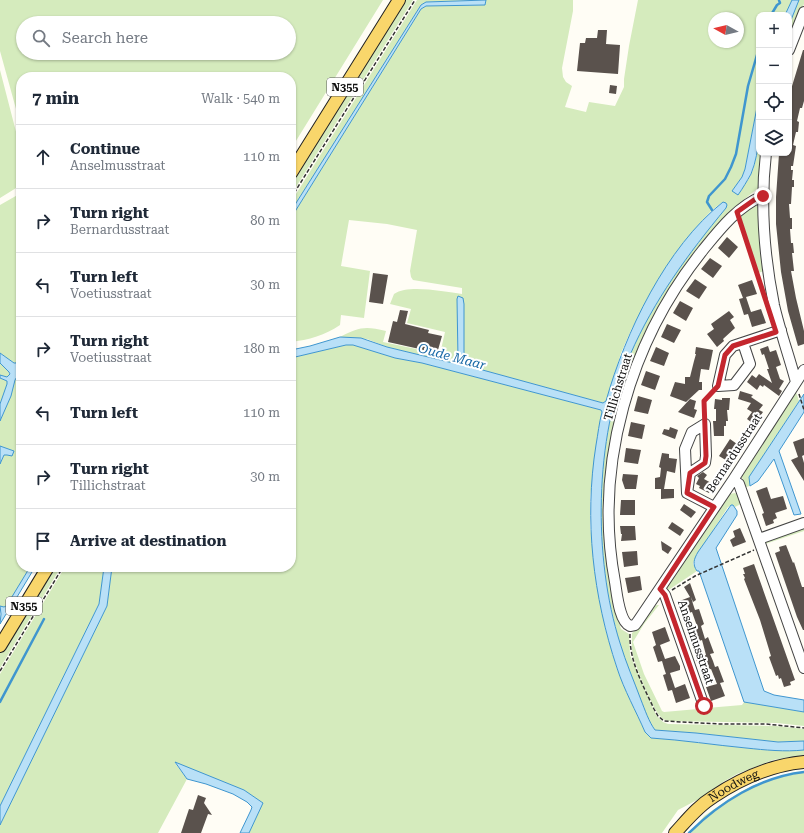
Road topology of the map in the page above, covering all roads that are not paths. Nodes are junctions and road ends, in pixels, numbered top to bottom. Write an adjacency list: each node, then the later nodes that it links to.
1 (399, 0): 5 (main road, N355)
2 (804, 12): 3 (street)
3 (790, 48)
4 (766, 156): 6 (street)
5 (296, 165)
6 (763, 196): 7 (street); 18 (street, Tillichstraat)
7 (781, 330): 8 (street); 10 (street)
8 (743, 343): 8 (street)
9 (804, 370): 10 (street, Bernardusstraat)
10 (796, 382): 11 (street, Bernardusstraat)
11 (733, 480): 13 (street, Bernardusstraat); 15 (street)
12 (687, 493): 12 (street); 13 (street)
13 (714, 507): 17 (street, Bernardusstraat)
14 (804, 523): 15 (street)
15 (759, 539): 20 (street)
16 (45, 572): 19 (main road, N355)
17 (662, 592): 18 (street, Bernardusstraat); 22 (street, Anselmusstraat)
18 (630, 626)
19 (0, 646)
20 (802, 656): 21 (street)
21 (804, 668)
22 (704, 706)
23 (804, 762): 24 (main road, Noodweg)
24 (675, 833)

